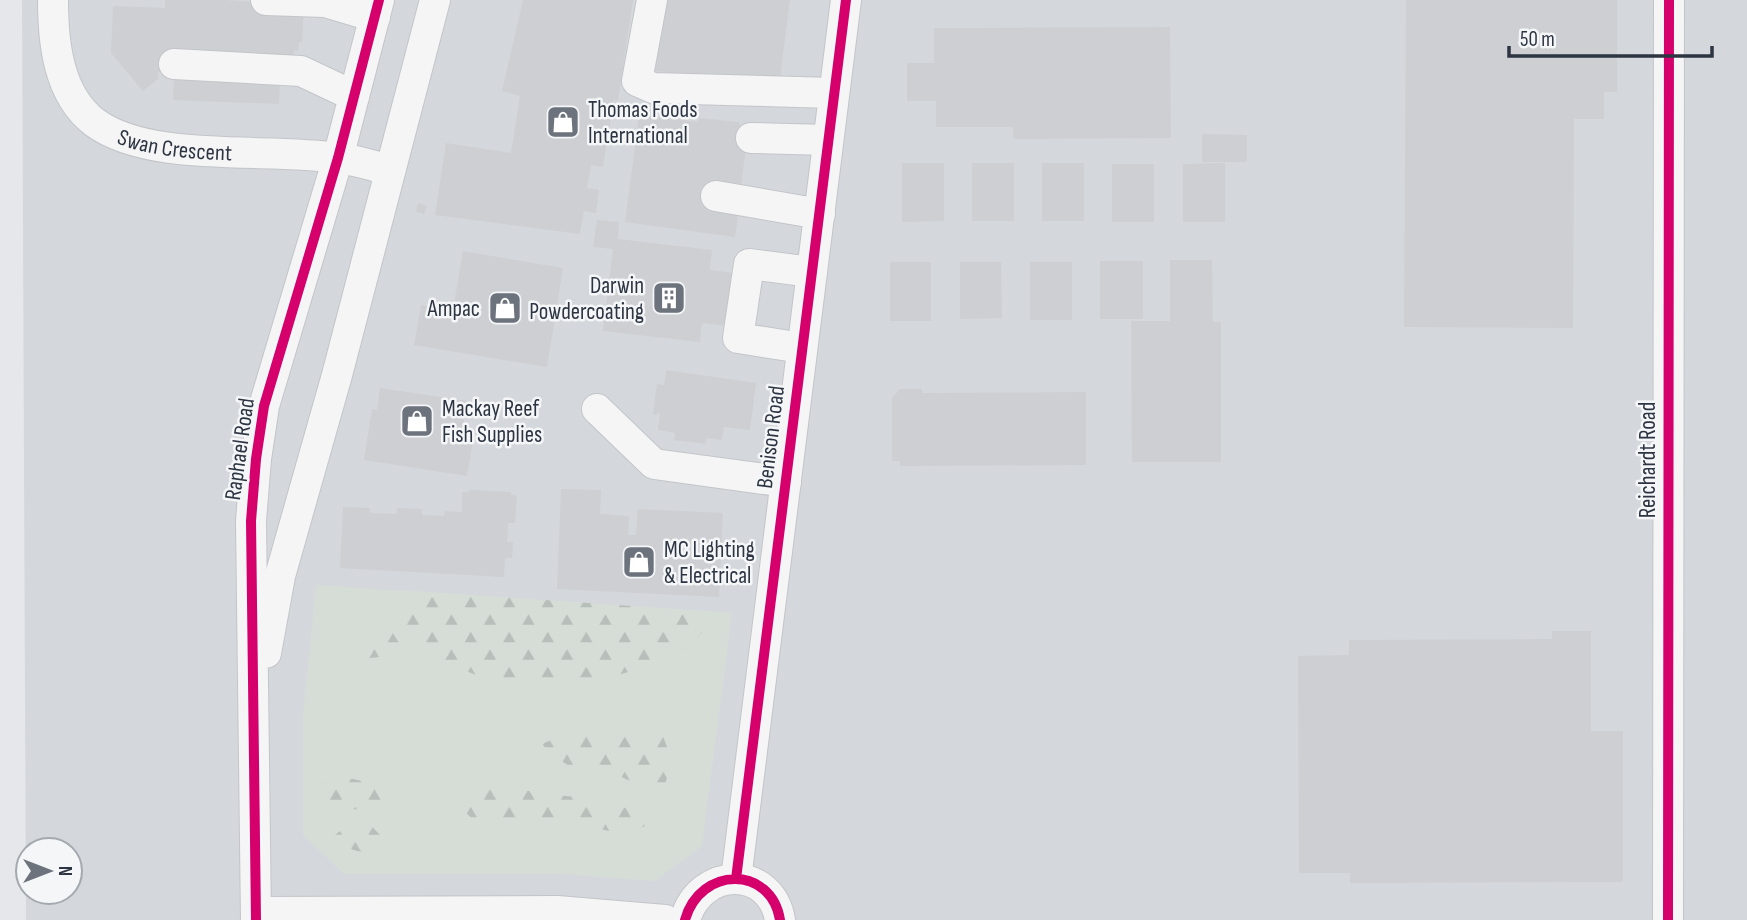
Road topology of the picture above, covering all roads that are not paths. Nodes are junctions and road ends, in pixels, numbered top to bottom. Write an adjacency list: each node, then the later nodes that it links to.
1 (53, 0): 13 (street, Swan Crescent)
2 (266, 0): 7 (street)
3 (435, 0): 14 (street, Raphael Road)
4 (652, 0): 9 (street)
5 (846, 0): 9 (street, Benison Road)
6 (1669, 0): 27 (street, Reichardt Road)
7 (377, 9): 10 (street, Raphael Road)
8 (174, 64): 10 (street)
9 (834, 93): 12 (street, Benison Road)
10 (354, 96): 13 (street, Raphael Road)
11 (751, 138): 12 (street)
12 (828, 140): 16 (street, Benison Road)
13 (338, 158): 14 (street, Swan Crescent); 21 (street, Raphael Road)
14 (390, 170): 21 (street, Raphael Road)
15 (716, 196): 16 (street)
16 (820, 214): 17 (street, Benison Road)
17 (812, 272): 18 (street, Benison Road); 18 (street)
18 (803, 348): 20 (street, Benison Road)
19 (597, 409): 20 (street)
20 (786, 482): 22 (street, Benison Road)
21 (254, 711): 23 (street, Raphael Road)
22 (736, 879): 25 (street); 26 (street)
23 (256, 916): 24 (street)
24 (665, 920)
25 (684, 920)
26 (780, 920)
27 (1668, 920)

